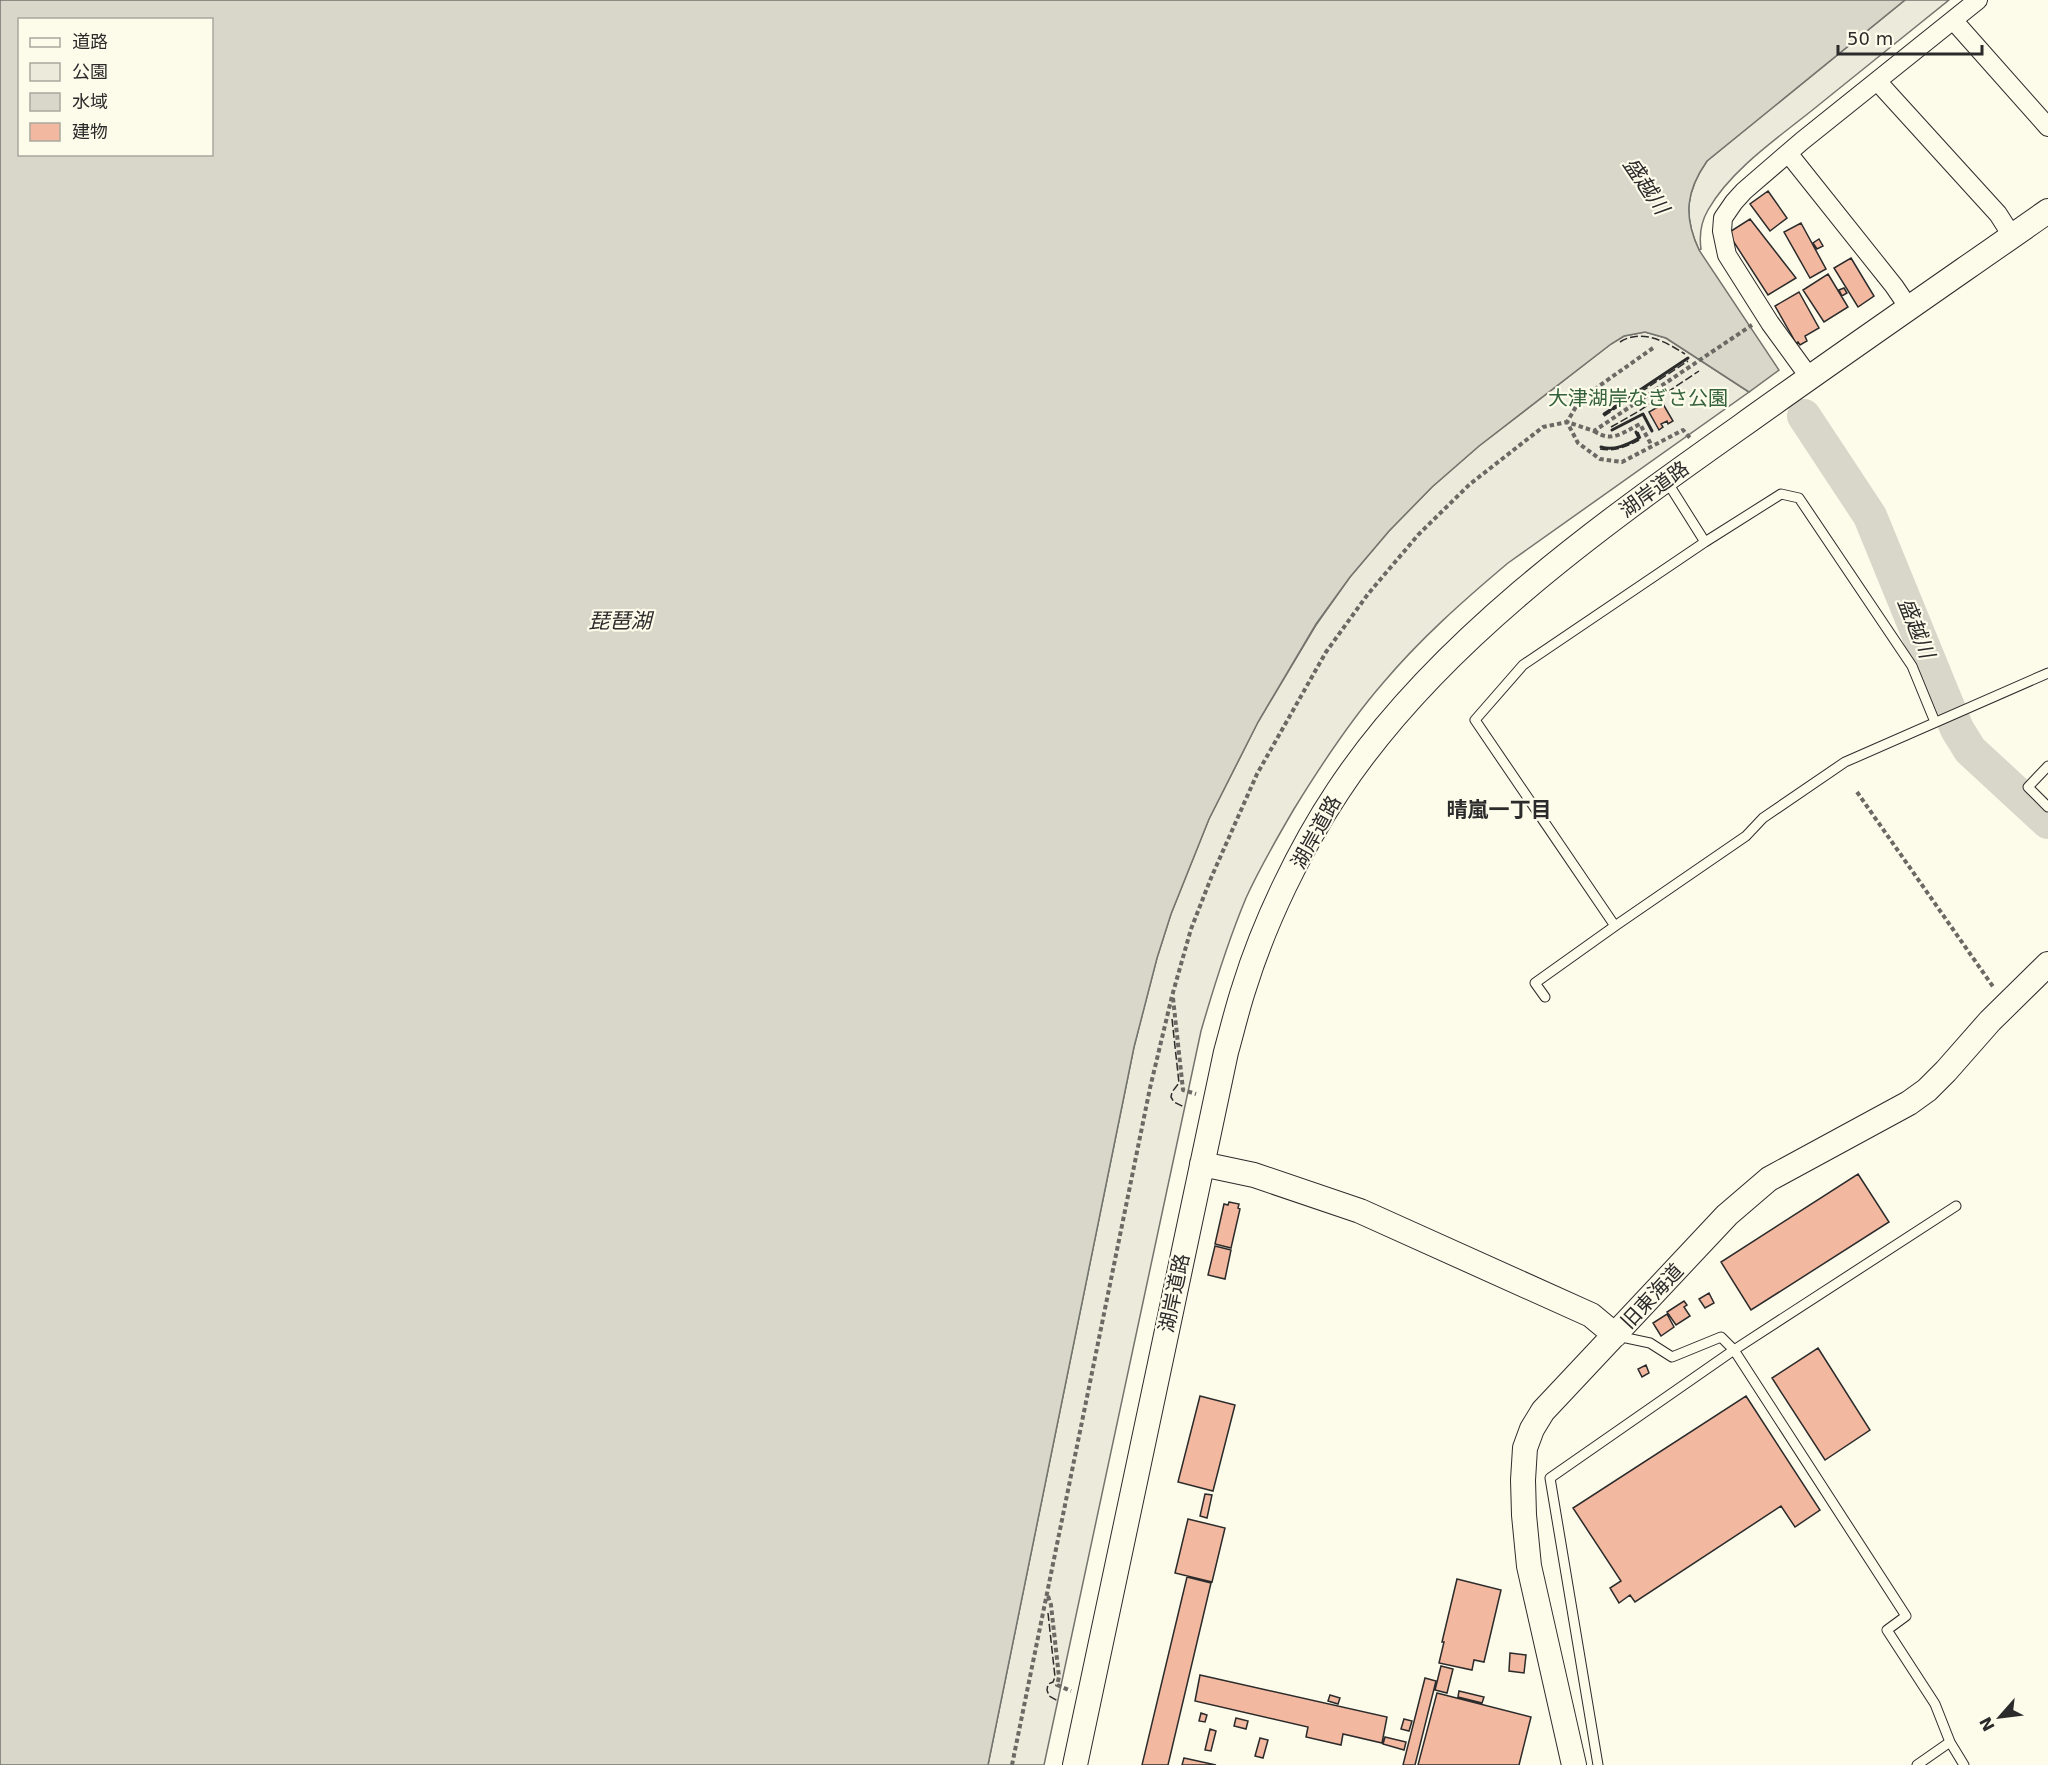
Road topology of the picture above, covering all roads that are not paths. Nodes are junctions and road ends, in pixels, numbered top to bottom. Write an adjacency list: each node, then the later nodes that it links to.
1 (1978, 0): 2 (street)
2 (1953, 20): 3 (street); 4 (street)
3 (1877, 81): 5 (street); 7 (street)
4 (2048, 127)
5 (1788, 153): 8 (street); 9 (street)
6 (2048, 211): 7 (main road, 湖岸道路)
7 (2012, 236): 8 (main road, 湖岸道路)
8 (1909, 308): 9 (main road, 湖岸道路)
9 (1810, 378): 10 (main road, 湖岸道路)
10 (1666, 480): 11 (lane); 19 (main road, 湖岸道路)
11 (1705, 542): 13 (lane); 16 (lane)
12 (2048, 673): 13 (lane)
13 (1937, 721): 16 (lane)
14 (2048, 766): 15 (lane)
15 (2048, 807)
16 (1615, 926): 18 (lane)
17 (2048, 964): 21 (main road, 旧東海道)
18 (1545, 997)
19 (1202, 1164): 21 (main road); 24 (main road, 湖岸道路)
20 (1956, 1206): 22 (lane)
21 (1615, 1335): 22 (lane); 25 (main road, 旧東海道)
22 (1734, 1350): 23 (lane); 26 (lane)
23 (1950, 1743): 27 (lane); 28 (lane)
24 (1075, 1765)
25 (1574, 1765)
26 (1598, 1765)
27 (1917, 1765)
28 (1964, 1765)

